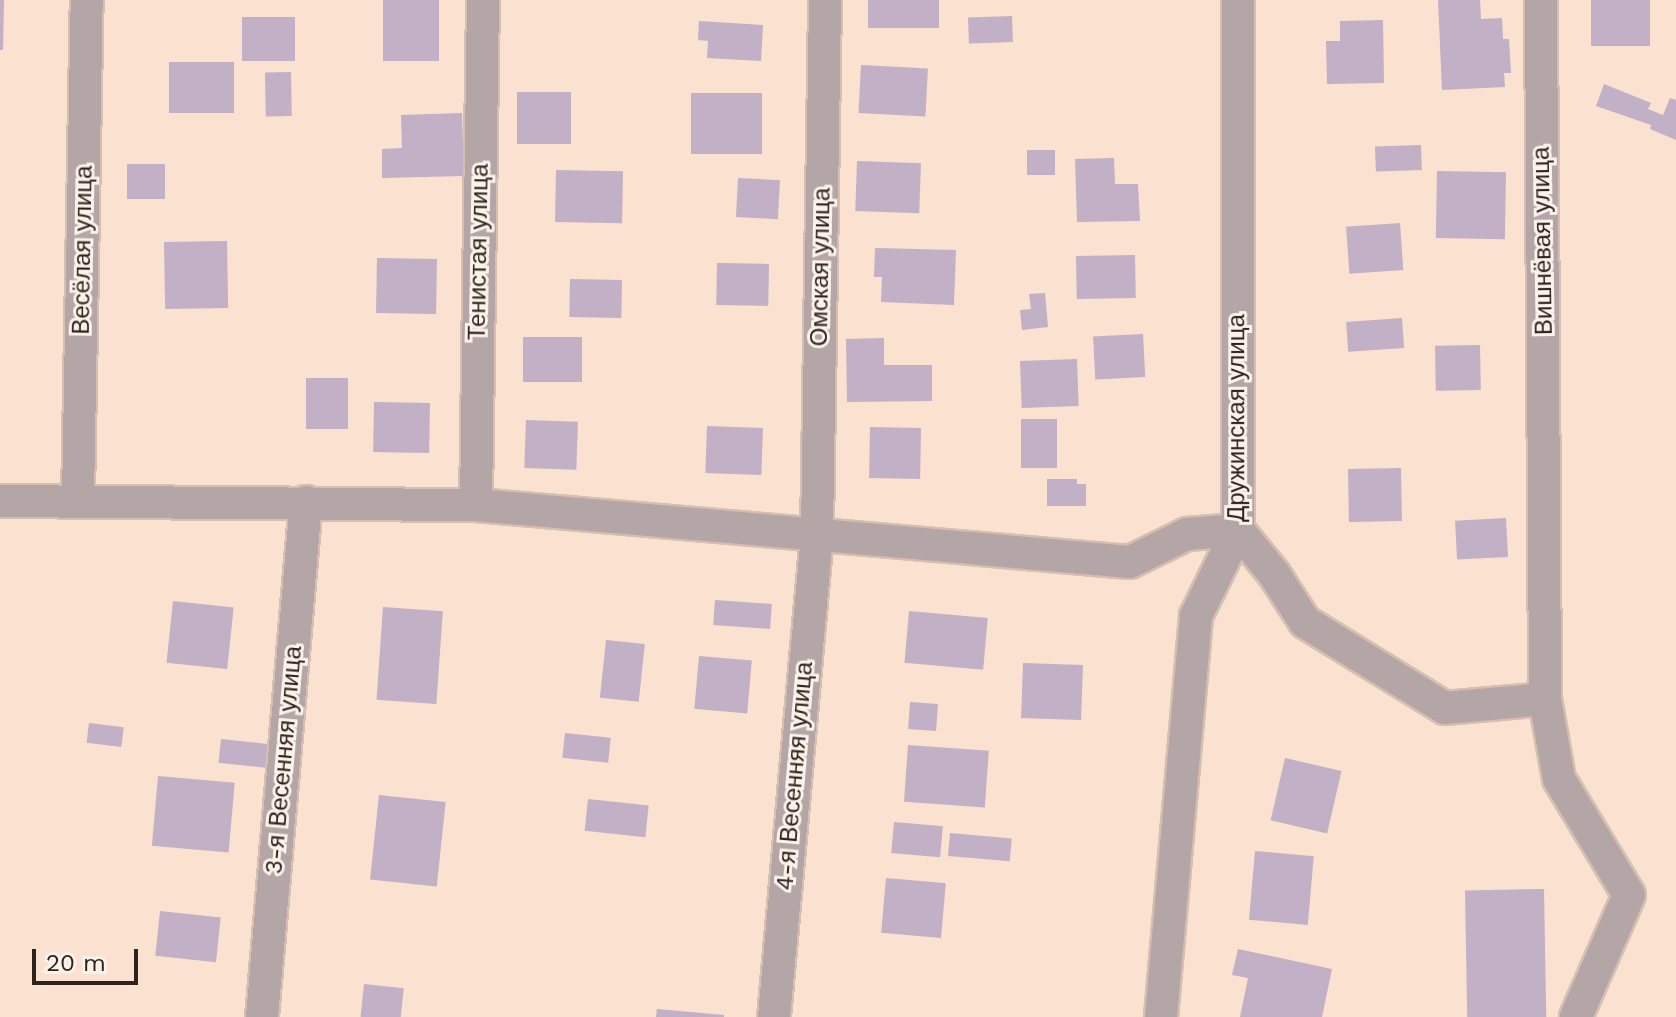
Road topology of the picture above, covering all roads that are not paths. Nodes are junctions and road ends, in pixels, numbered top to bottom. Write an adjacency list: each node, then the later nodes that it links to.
1 (87, 0): 6 (street, Весёлая улица)
2 (483, 0): 9 (street, Тенистая улица)
3 (825, 0): 11 (street, Омская улица)
4 (1238, 0): 10 (street, Дружинская улица)
5 (1541, 0): 12 (street, Вишнёвая улица)
6 (78, 499): 7 (street); 8 (street)
7 (0, 501)
8 (306, 502): 9 (street); 13 (street, 3-я Весенняя улица)
9 (476, 505): 11 (street)
10 (1238, 530): 11 (street); 12 (street); 15 (street, Дружинская улица)
11 (817, 534): 14 (street, 4-я Весенняя улица)
12 (1545, 699): 16 (street, Вишнёвая улица)
13 (262, 1017)
14 (774, 1017)
15 (1161, 1017)
16 (1576, 1017)

